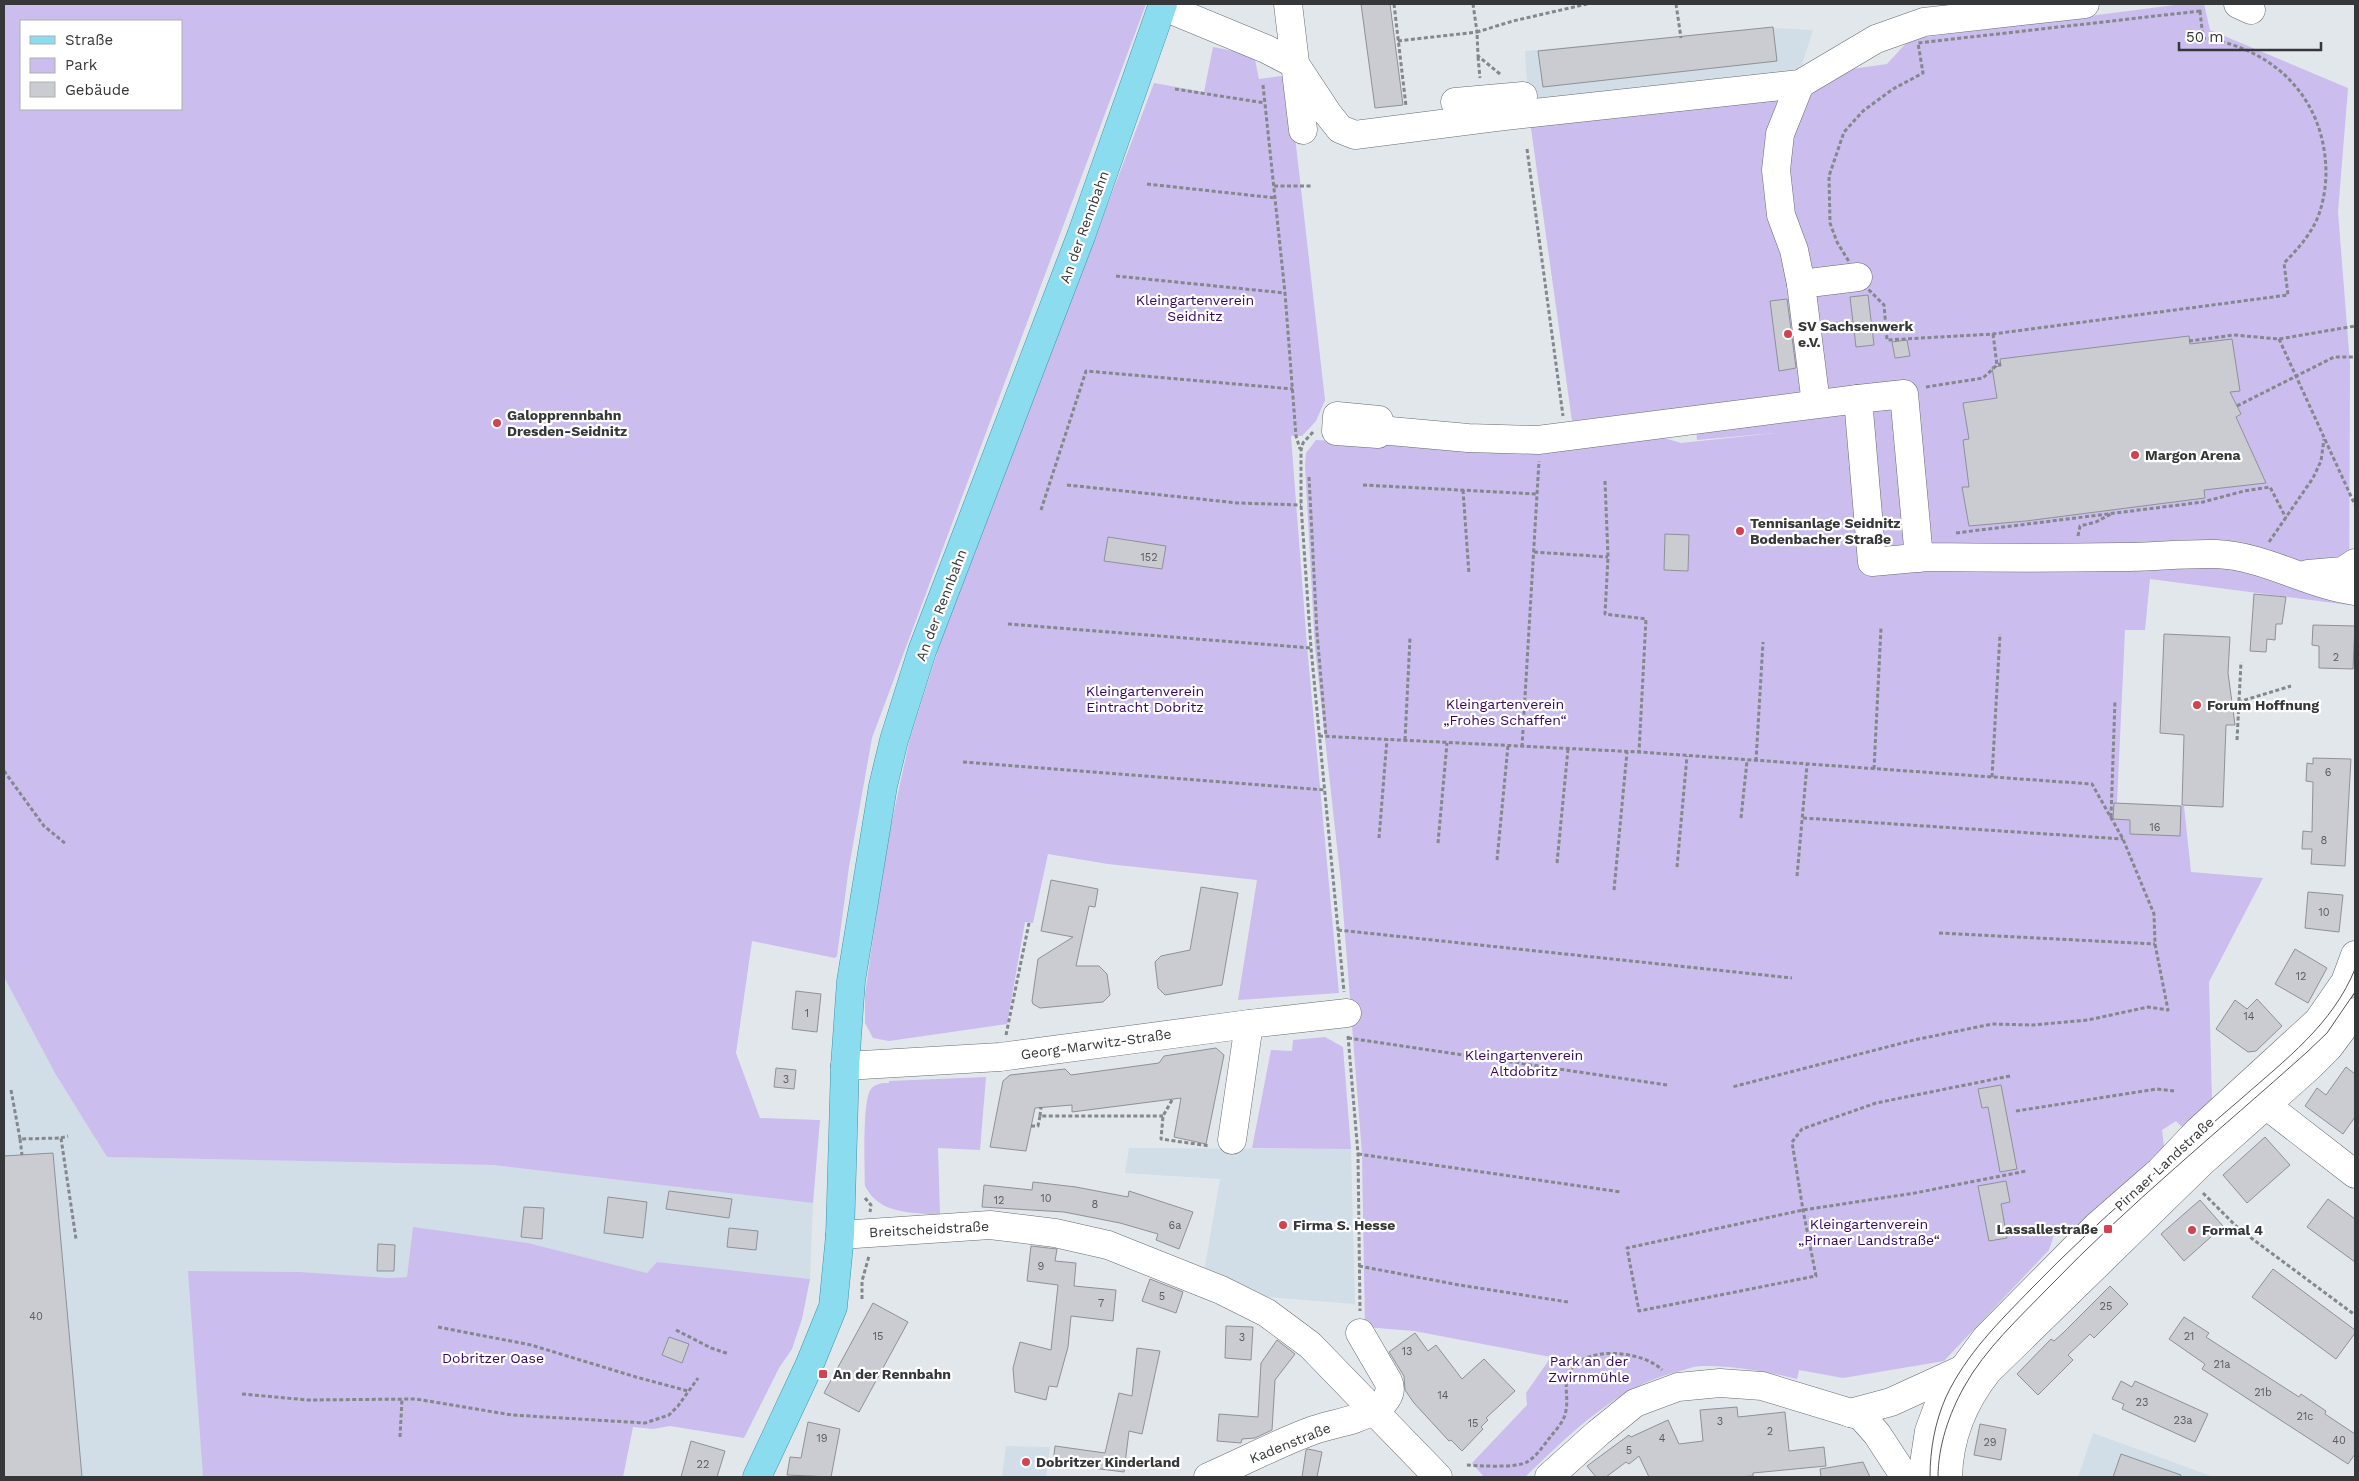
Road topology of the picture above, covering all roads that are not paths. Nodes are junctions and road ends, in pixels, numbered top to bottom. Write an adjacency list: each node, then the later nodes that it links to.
1 (1288, 4): 4 (street)
2 (2085, 4): 5 (street)
3 (1163, 5): 4 (street); 21 (main road, An der Rennbahn)
4 (1295, 64): 5 (street); 7 (street)
5 (1791, 75): 6 (street); 9 (street)
6 (1455, 102)
7 (1302, 130)
8 (1858, 277): 9 (street)
9 (1800, 284): 11 (street)
10 (1858, 399): 11 (street); 13 (street); 13 (street)
11 (1816, 404): 12 (street)
12 (1336, 423)
13 (1919, 558): 15 (street)
14 (2355, 563): 15 (street)
15 (2299, 574): 16 (street)
16 (2355, 591)
17 (2355, 955): 27 (street, Pirnaer Landstraße)
18 (2355, 1012): 22 (street, Pirnaer Landstraße)
19 (1249, 1024): 20 (street, Georg-Marwitz-Straße); 21 (street, Georg-Marwitz-Straße); 23 (street)
20 (1347, 1025)
21 (845, 1066): 25 (main road, An der Rennbahn)
22 (2266, 1105): 24 (street); 37 (street, Pirnaer Landstraße)
23 (1232, 1140)
24 (2355, 1174)
25 (840, 1235): 28 (street, Breitscheidstraße); 30 (main road)
26 (1360, 1333): 28 (street)
27 (1961, 1370): 29 (street); 36 (street, Pirnaer Landstraße)
28 (1373, 1411): 31 (street, Kadenstraße); 32 (street, Breitscheidstraße)
29 (1850, 1414): 33 (street); 34 (street); 35 (street)
30 (758, 1477)
31 (1208, 1477)
32 (1438, 1477)
33 (1549, 1477)
34 (1885, 1477)
35 (1905, 1477)
36 (1922, 1477)
37 (1948, 1477)

